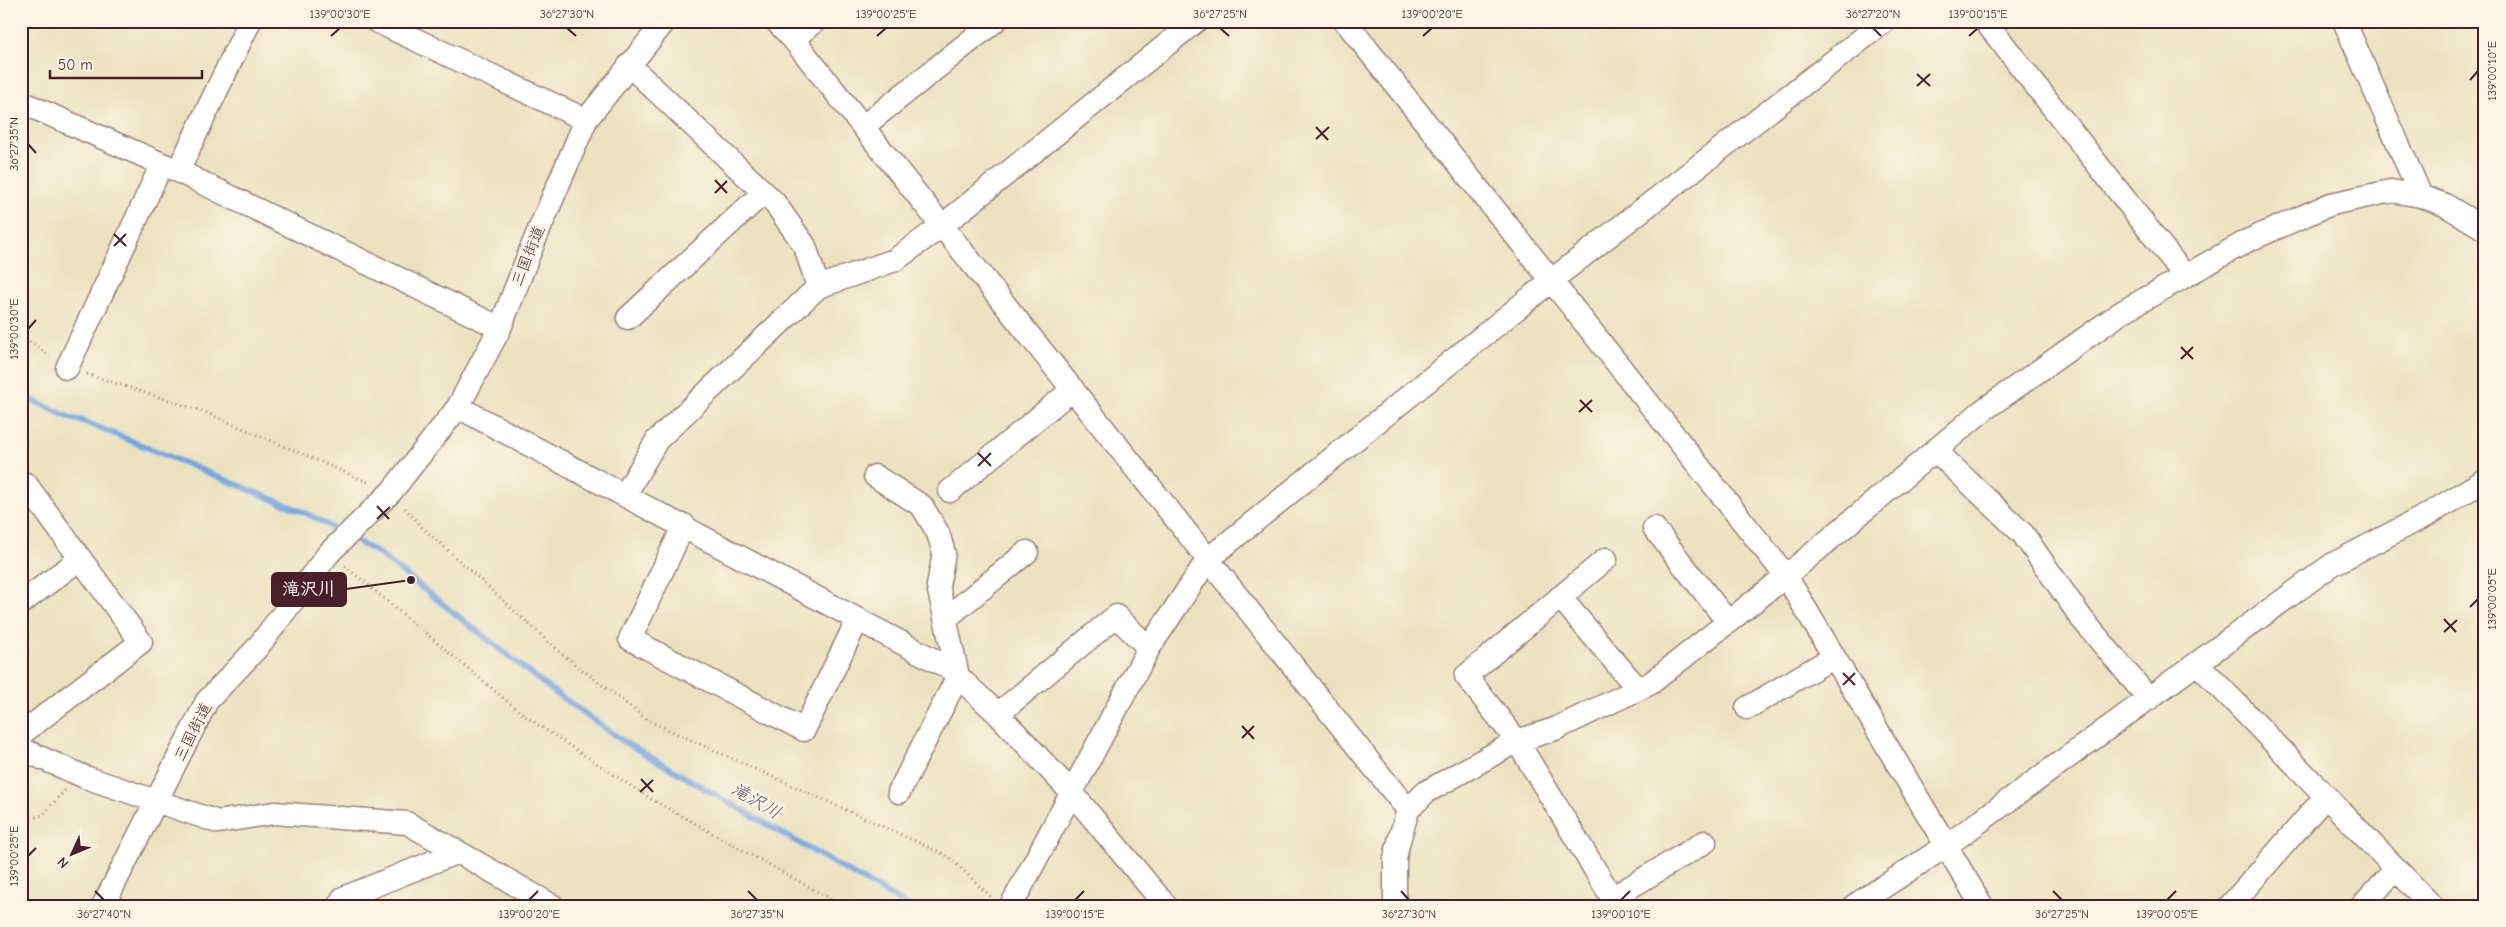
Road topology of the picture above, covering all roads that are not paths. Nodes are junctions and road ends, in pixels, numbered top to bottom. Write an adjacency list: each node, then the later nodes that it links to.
1 (250, 21): 17 (street)
2 (376, 21): 15 (street)
3 (665, 21): 13 (street, 三国街道)
4 (776, 21): 12 (street)
5 (815, 21): 12 (street)
6 (995, 21): 16 (street)
7 (1196, 21): 20 (street)
8 (1345, 21): 23 (street)
9 (1885, 21): 23 (street)
10 (1985, 21): 22 (street)
11 (2344, 21): 19 (street)
12 (793, 39): 16 (street)
13 (629, 64): 15 (street, 三国街道); 18 (street)
14 (21, 102): 17 (street)
15 (586, 120): 26 (street, 三国街道)
16 (864, 126): 20 (street)
17 (170, 168): 26 (street); 27 (street)
18 (763, 192): 24 (street); 25 (street)
19 (2421, 196): 21 (street); 22 (street)
20 (943, 224): 24 (street); 28 (street)
21 (2485, 229)
22 (2185, 276): 30 (street)
23 (1552, 280): 41 (street); 42 (street)
24 (818, 287): 35 (street)
25 (628, 318)
26 (500, 328): 29 (street, 三国街道)
27 (67, 368)
28 (1073, 389): 34 (street); 41 (street)
29 (458, 407): 35 (street); 62 (street, 三国街道)
30 (1935, 450): 42 (street); 53 (street)
31 (876, 476): 45 (street)
32 (2485, 480): 50 (street)
33 (21, 487): 40 (street)
34 (950, 491)
35 (625, 495): 36 (street)
36 (684, 525): 46 (street); 46 (street)
37 (1654, 528): 47 (street)
38 (1027, 552): 45 (street)
39 (1606, 558): 43 (street)
40 (80, 559): 44 (street); 56 (street)
41 (1208, 559): 48 (street); 63 (street)
42 (1786, 576): 47 (street); 49 (street)
43 (1560, 598): 52 (street); 57 (street)
44 (21, 603)
45 (945, 618): 51 (street)
46 (858, 619): 51 (street)
47 (1728, 622): 52 (street)
48 (1149, 648): 55 (street); 60 (street)
49 (1834, 657): 54 (street); 65 (street)
50 (2198, 664): 53 (street); 61 (street)
51 (958, 676): 55 (street); 59 (street)
52 (1638, 690): 57 (street)
53 (2149, 699): 65 (street)
54 (1747, 708)
55 (998, 714): 60 (street)
56 (21, 734)
57 (1517, 741): 63 (street); 69 (street)
58 (21, 749): 62 (street)
59 (899, 792)
60 (1072, 793): 70 (street); 74 (street)
61 (2326, 796): 67 (street); 78 (street)
62 (158, 801): 66 (street); 71 (street, 三国街道)
63 (1408, 810): 75 (street)
64 (1705, 842): 69 (street)
65 (1946, 846): 76 (street); 77 (street)
66 (458, 852): 68 (street); 72 (street)
67 (2396, 869): 79 (street); 80 (street)
68 (519, 898): 73 (street)
69 (1614, 902)
70 (1002, 903)
71 (104, 906)
72 (338, 906)
73 (553, 906)
74 (1166, 906)
75 (1395, 906)
76 (1854, 906)
77 (1982, 906)
78 (2230, 906)
79 (2362, 906)
80 (2432, 906)

